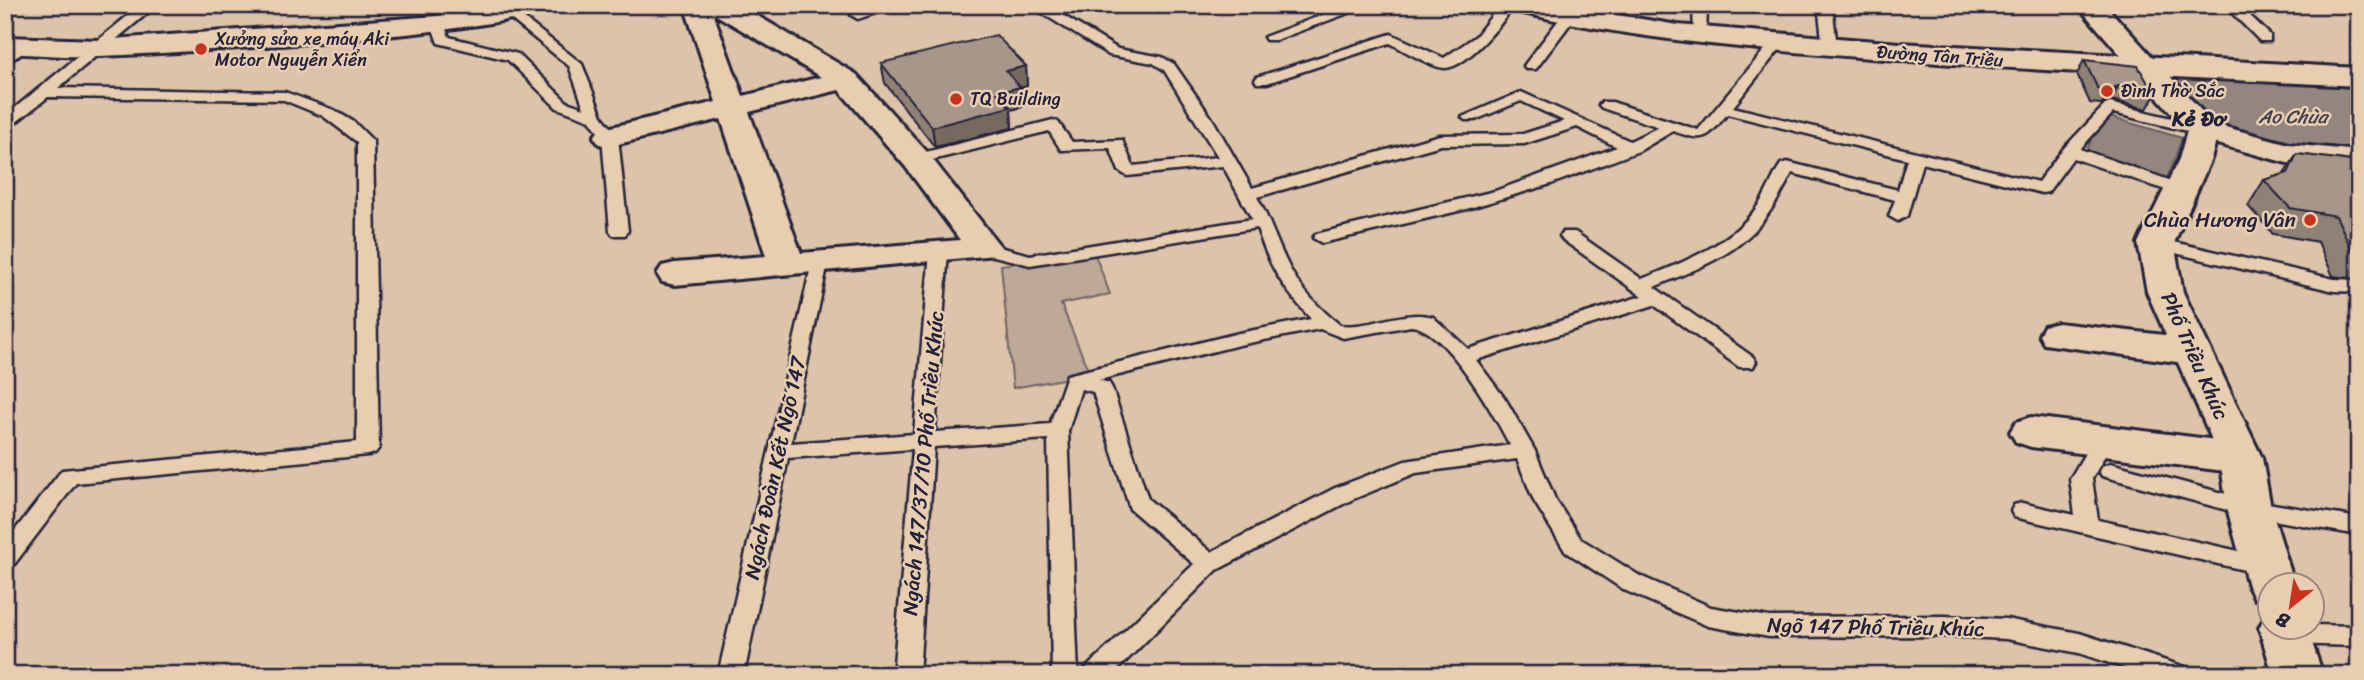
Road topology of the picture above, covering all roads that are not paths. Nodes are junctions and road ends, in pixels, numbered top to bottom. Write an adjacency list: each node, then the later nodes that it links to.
1 (150, 5): 22 (lane)
2 (704, 5): 31 (street)
3 (719, 5): 27 (street)
4 (893, 5): 14 (lane)
5 (1036, 5): 43 (lane)
6 (1363, 5): 17 (lane)
7 (1507, 5): 28 (lane)
8 (1524, 5): 15 (street, Đường Tân Triều)
9 (1700, 5): 18 (lane)
10 (1825, 5): 21 (lane)
11 (2090, 5): 25 (street)
12 (2231, 5): 19 (lane)
13 (525, 9): 16 (street); 37 (lane)
14 (858, 15)
15 (1569, 16): 18 (street, Đường Tân Triều); 24 (lane)
16 (438, 24): 22 (street); 37 (lane)
17 (1271, 37)
18 (1701, 37): 20 (street, Đường Tân Triều)
19 (2265, 38)
20 (1776, 45): 21 (street, Đường Tân Triều); 32 (lane)
21 (1830, 47): 25 (street, Đường Tân Triều)
22 (99, 48): 23 (street); 29 (lane)
23 (12, 50)
24 (1531, 66)
25 (2147, 67): 26 (street, Đường Tân Triều); 38 (street)
26 (2359, 78)
27 (846, 80): 31 (street); 42 (street)
28 (1262, 80)
29 (46, 92): 35 (lane); 78 (lane)
30 (1607, 105): 36 (lane)
31 (732, 107): 37 (street); 56 (street)
32 (1724, 109): 36 (lane); 41 (lane)
33 (1470, 117): 34 (lane)
34 (1578, 122): 39 (lane); 46 (lane)
35 (5, 124)
36 (1672, 126): 39 (lane)
37 (603, 127): 50 (lane)
38 (2203, 130): 40 (lane); 44 (street); 45 (street)
39 (1633, 148): 52 (lane)
40 (2070, 151): 41 (lane); 45 (lane)
41 (1916, 157): 47 (lane)
42 (916, 159): 43 (lane); 54 (street)
43 (1228, 161): 46 (lane)
44 (2359, 161)
45 (2180, 190): 53 (street)
46 (1247, 195): 49 (lane)
47 (1904, 197): 48 (lane); 58 (lane)
48 (1898, 216)
49 (1263, 222): 54 (lane); 61 (lane)
50 (619, 231)
51 (1569, 236): 58 (lane)
52 (1322, 238)
53 (2156, 243): 59 (lane); 63 (street, Phố Triều Khúc)
54 (984, 248): 55 (street)
55 (939, 251): 56 (street); 69 (lane, Ngách 147/37/10 Phố Triều Khúc)
56 (803, 263): 57 (street); 71 (lane, Ngách Đoàn Kết Ngõ 147)
57 (675, 274)
58 (1640, 286): 60 (lane)
59 (2359, 286)
60 (1657, 298): 64 (lane); 65 (lane)
61 (1324, 322): 64 (lane, Ngõ 147 Phố Triều Khúc); 66 (lane)
62 (2058, 335): 63 (street)
63 (2191, 351): 73 (street, Phố Triều Khúc)
64 (1463, 357): 70 (lane, Ngõ 147 Phố Triều Khúc)
65 (1746, 362)
66 (1074, 380): 67 (lane); 79 (lane)
67 (1058, 431): 69 (lane); 86 (lane)
68 (2031, 432): 72 (street)
69 (925, 441): 71 (lane); 85 (lane, Ngách 147/37/10 Phố Triều Khúc)
70 (1524, 451): 79 (lane); 88 (lane, Ngõ 147 Phố Triều Khúc)
71 (779, 452): 84 (lane, Ngách Đoàn Kết Ngõ 147)
72 (2106, 456): 73 (street); 74 (lane); 76 (lane)
73 (2241, 458): 74 (street, Phố Triều Khúc)
74 (2249, 508): 77 (lane); 81 (street, Phố Triều Khúc)
75 (2022, 511): 76 (lane)
76 (2088, 525): 80 (lane)
77 (2359, 527)
78 (5, 560)
79 (1209, 564): 87 (lane)
80 (2256, 572)
81 (2268, 572)
82 (2359, 636): 83 (lane)
83 (2289, 645)
84 (731, 675)
85 (906, 675)
86 (1065, 675)
87 (1096, 675)
88 (2179, 675)

